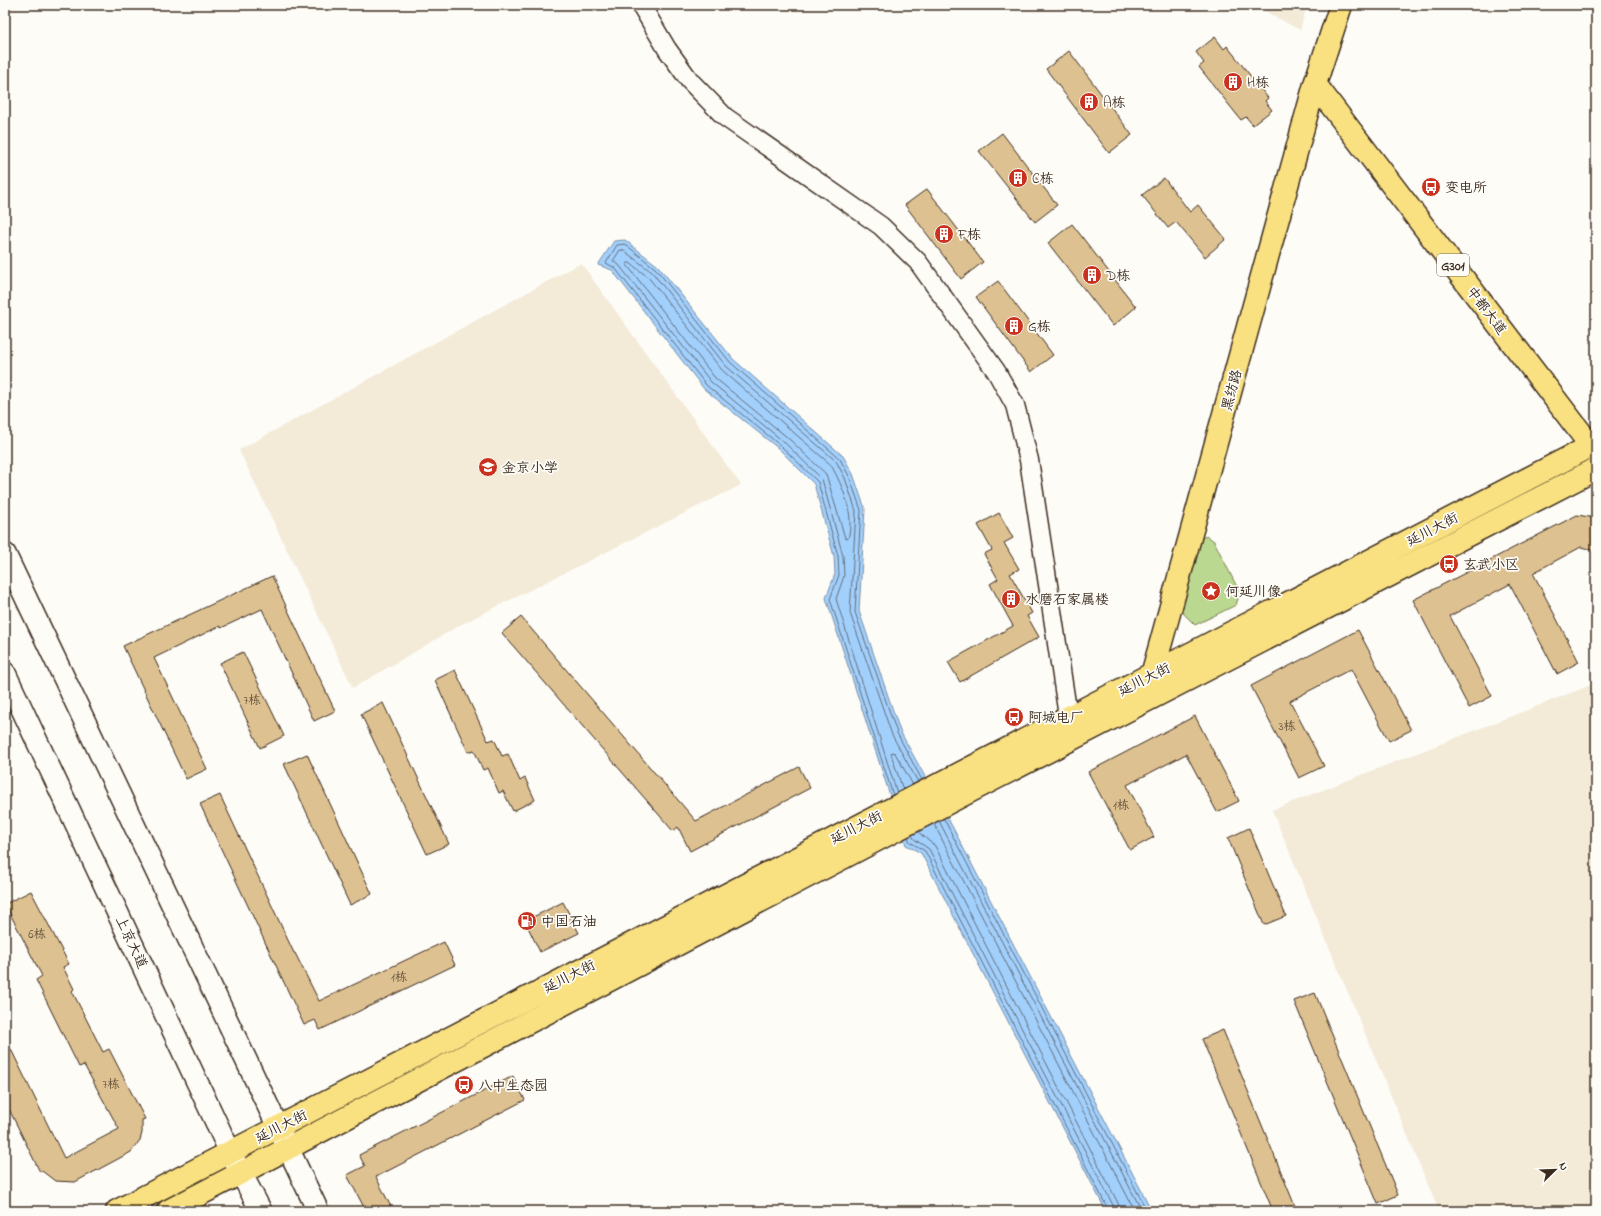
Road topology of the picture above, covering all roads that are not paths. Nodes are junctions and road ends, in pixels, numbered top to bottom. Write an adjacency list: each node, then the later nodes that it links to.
1 (641, 5): 10 (street)
2 (1341, 5): 3 (main road)
3 (1318, 77): 4 (main road, 中都大道 / G301); 8 (main road, 黑纺路)
4 (1595, 442): 8 (main road, 延川大街)
5 (1596, 469): 9 (main road, 延川大街)
6 (5, 554): 13 (main road)
7 (5, 673): 15 (main road, 上京大道)
8 (1152, 675): 9 (main road); 10 (main road, 延川大街)
9 (1161, 694): 11 (main road, 延川大街)
10 (1069, 717): 11 (street); 12 (main road, 延川大街)
11 (1071, 740): 12 (main road, 延川大街)
12 (887, 823): 13 (main road, 延川大街); 14 (main road, 延川大街)
13 (277, 1128): 14 (main road); 15 (main road, 延川大街)
14 (287, 1149): 16 (main road, 延川大街); 20 (main road)
15 (230, 1152): 16 (main road, 上京大道); 17 (main road, 延川大街)
16 (242, 1173): 18 (main road, 延川大街); 19 (main road, 上京大道)
17 (117, 1211)
18 (168, 1211)
19 (261, 1211)
20 (318, 1211)

